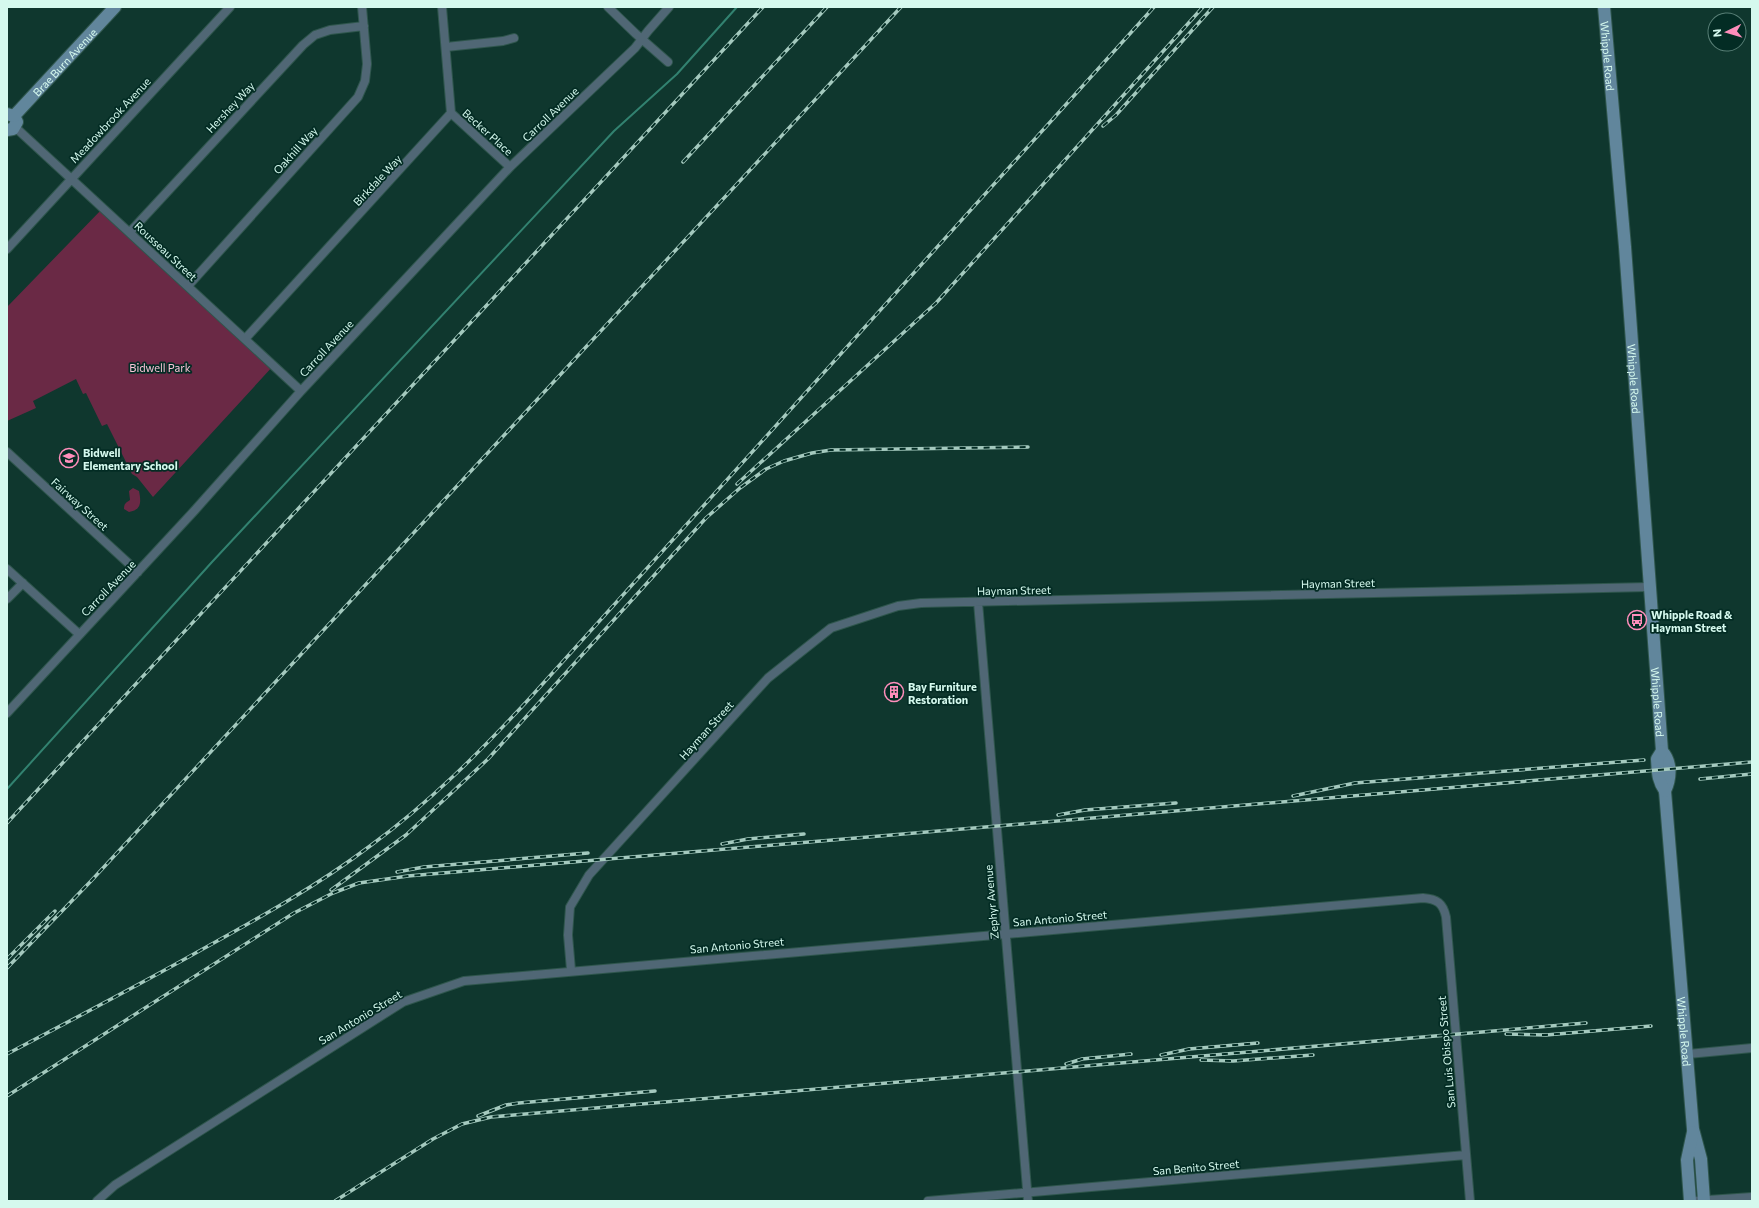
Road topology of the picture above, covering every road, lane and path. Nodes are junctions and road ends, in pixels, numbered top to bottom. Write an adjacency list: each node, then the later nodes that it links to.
1 (115, 7): 14 (main road, Brae Burn Avenue)
2 (230, 7): 16 (street, Meadowbrook Avenue)
3 (362, 7): 8 (street, Oakhill Way)
4 (442, 7): 11 (street)
5 (608, 7): 10 (street)
6 (669, 7): 10 (street, Carroll Avenue)
7 (1604, 7): 26 (main road, Whipple Road)
8 (364, 26): 17 (street, Hershey Way); 19 (street, Oakhill Way)
9 (514, 38): 11 (street)
10 (642, 38): 12 (street); 15 (street, Carroll Avenue)
11 (446, 47): 13 (street)
12 (668, 62)
13 (451, 114): 15 (street, Becker Place); 20 (street, Birkdale Way)
14 (11, 122): 16 (street, Rousseau Street)
15 (510, 167): 21 (street, Carroll Avenue)
16 (71, 178): 17 (street, Rousseau Street); 18 (street, Meadowbrook Avenue)
17 (130, 232): 19 (street, Rousseau Street)
18 (7, 249)
19 (188, 286): 20 (street, Rousseau Street)
20 (245, 339): 21 (street, Rousseau Street)
21 (301, 391): 24 (street, Carroll Avenue)
22 (7, 452): 24 (street, Fairway Street)
23 (7, 569): 25 (street)
24 (138, 572): 29 (street, Carroll Avenue)
25 (23, 583): 27 (street); 29 (street)
26 (1649, 588): 28 (street, Hayman Street); 35 (main road, Whipple Road)
27 (7, 599)
28 (978, 602): 32 (street, Zephyr Avenue); 33 (street, Hayman Street)
29 (79, 634): 30 (street, Carroll Avenue)
30 (7, 713)
31 (1440, 902): 32 (street, San Antonio Street); 36 (street, San Luis Obispo Street)
32 (1005, 934): 33 (street, San Antonio Street); 37 (street, Zephyr Avenue)
33 (571, 970): 39 (street, San Antonio Street)
34 (1752, 1048): 35 (street)
35 (1688, 1054): 43 (main road, Whipple Road)
36 (1466, 1155): 37 (street, San Benito Street); 42 (street, San Luis Obispo Street)
37 (1027, 1192): 40 (street, San Benito Street); 41 (street, Zephyr Avenue)
38 (1752, 1197): 43 (street)
39 (97, 1201)
40 (928, 1201)
41 (1028, 1201)
42 (1470, 1201)
43 (1698, 1201)

